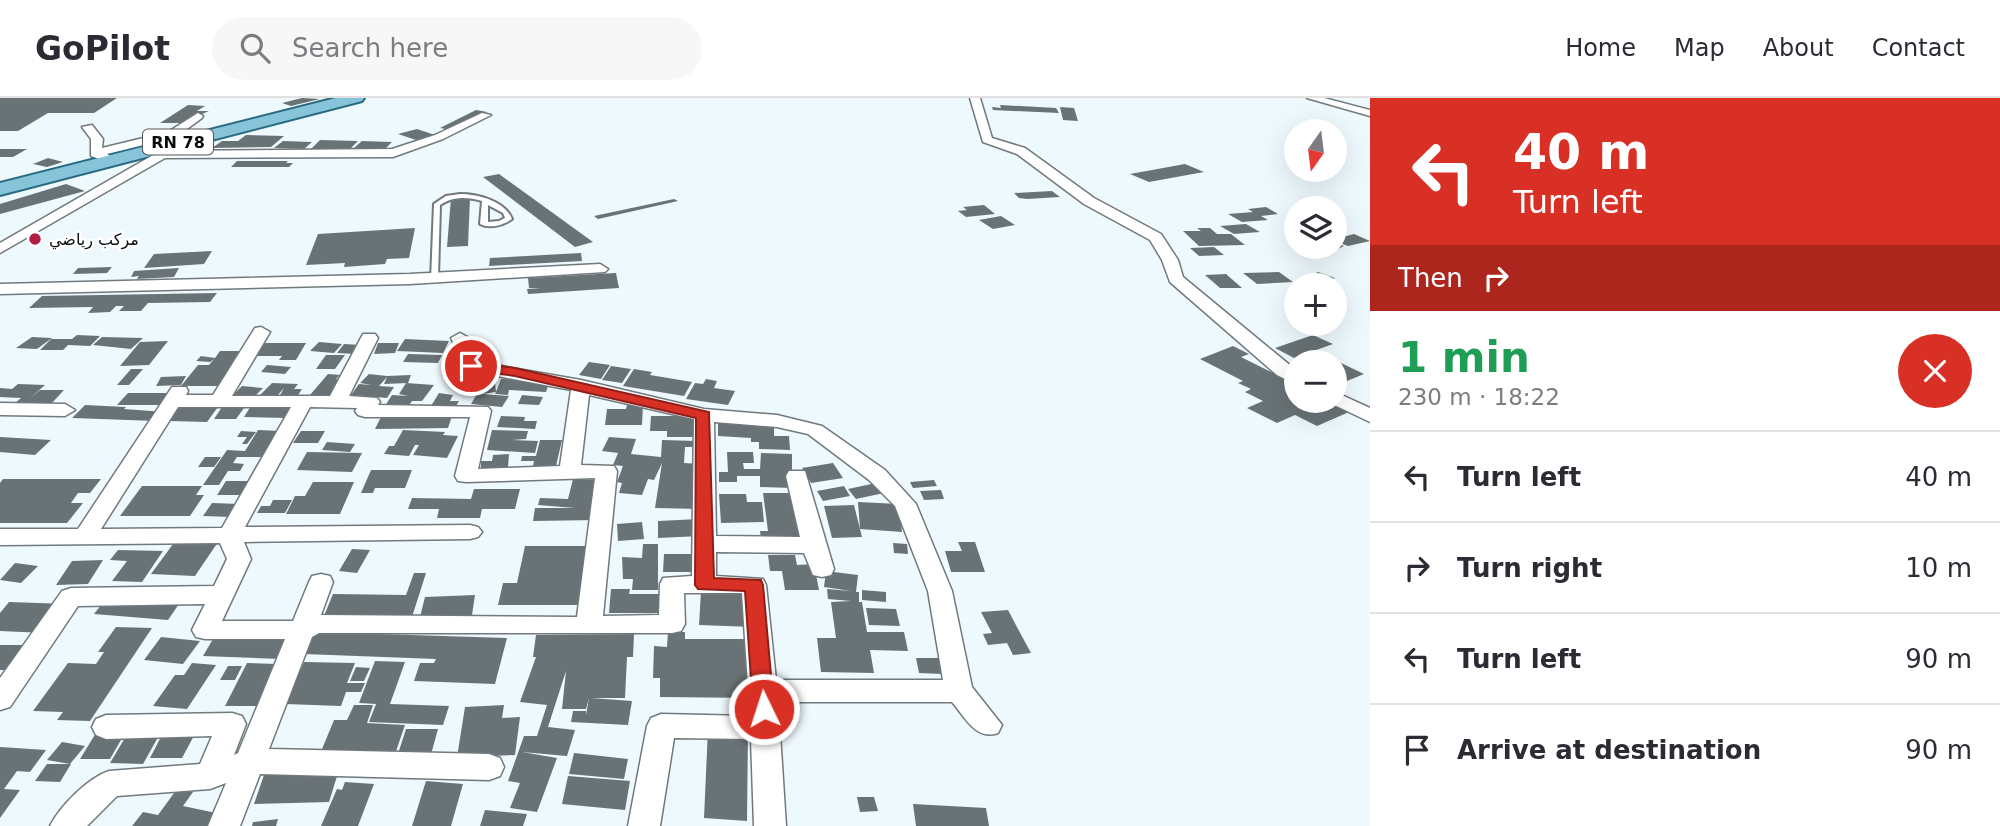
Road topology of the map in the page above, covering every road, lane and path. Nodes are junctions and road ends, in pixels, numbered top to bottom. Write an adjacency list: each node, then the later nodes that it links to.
1 (356, 98): 8 (main road, RN 78)
2 (975, 98): 20 (street)
3 (1312, 98): 4 (street)
4 (1370, 113)
5 (486, 115): 11 (street)
6 (198, 116): 8 (street)
7 (89, 127): 8 (street)
8 (102, 156): 9 (main road, RN 78)
9 (0, 189)
10 (485, 200): 15 (lane)
11 (17, 238): 12 (street); 13 (street)
12 (0, 239)
13 (0, 248)
14 (600, 269): 15 (street)
15 (435, 278): 16 (street)
16 (0, 289)
17 (261, 332): 22 (street)
18 (369, 338): 23 (street)
19 (460, 338): 21 (street)
20 (1284, 372)
21 (581, 386): 28 (street); 30 (street)
22 (218, 402): 24 (street); 34 (street)
23 (336, 402): 24 (street); 30 (street)
24 (303, 403): 33 (street)
25 (1347, 404): 29 (street)
26 (0, 409): 27 (street)
27 (65, 410)
28 (704, 415): 36 (street); 45 (street)
29 (1370, 416)
30 (570, 472): 42 (street)
31 (797, 476): 37 (street)
32 (470, 532): 33 (street)
33 (229, 534): 34 (street); 41 (street)
34 (85, 536): 35 (street)
35 (0, 537)
36 (703, 544): 37 (street); 40 (street)
37 (813, 545): 38 (street)
38 (822, 569)
39 (321, 582): 43 (street)
40 (704, 585): 42 (street); 44 (street)
41 (223, 595): 43 (street); 46 (street)
42 (589, 626): 43 (street)
43 (303, 630): 50 (street)
44 (763, 691): 45 (street); 49 (street)
45 (959, 691): 47 (street)
46 (0, 699)
47 (988, 725)
48 (106, 727): 52 (street)
49 (765, 728): 55 (street); 56 (street)
50 (251, 761): 51 (street); 52 (street); 54 (street)
51 (489, 767)
52 (210, 776): 53 (street)
53 (66, 826)
54 (224, 826)
55 (644, 826)
56 (770, 826)

